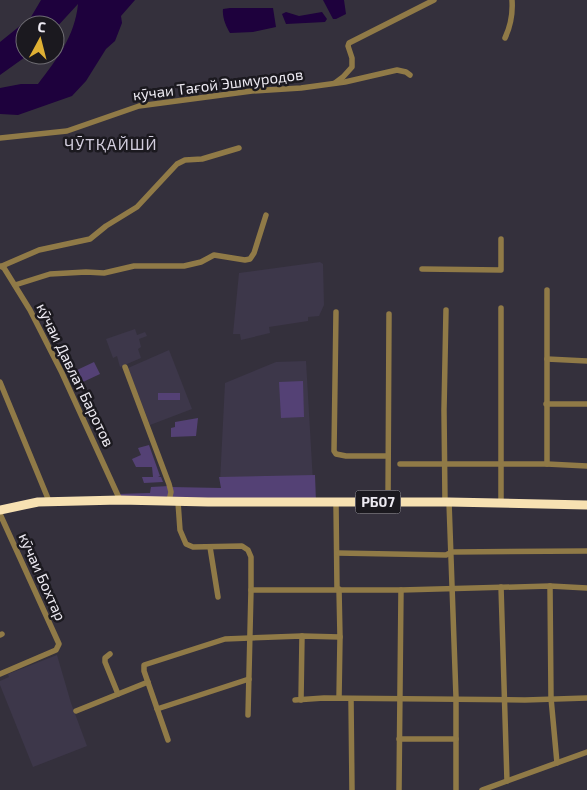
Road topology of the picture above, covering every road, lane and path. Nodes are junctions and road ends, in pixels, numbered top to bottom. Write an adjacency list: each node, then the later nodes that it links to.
1 (434, 0): 5 (street)
2 (512, 0): 3 (street)
3 (505, 38)
4 (410, 74): 5 (street, кӯчаи Тағой Эшмуродов)
5 (335, 83): 6 (street, кӯчаи Тағой Эшмуродов)
6 (0, 138)
7 (239, 148): 10 (street)
8 (266, 214): 12 (street)
9 (501, 238): 11 (street)
10 (1, 266): 12 (street, кӯчаи Давлат Баротов)
11 (422, 269)
12 (15, 285): 31 (street, кӯчаи Давлат Баротов)
13 (548, 290): 18 (street)
14 (501, 308): 27 (street)
15 (446, 310): 26 (street)
16 (336, 312): 24 (street)
17 (389, 314): 24 (street)
18 (547, 359): 19 (street); 22 (street)
19 (587, 361)
20 (125, 367): 32 (street)
21 (0, 382): 30 (street)
22 (546, 404): 23 (street); 28 (street)
23 (587, 404)
24 (388, 456): 33 (street)
25 (400, 464): 26 (street)
26 (445, 464): 27 (street); 34 (street)
27 (502, 464): 28 (street); 36 (street)
28 (547, 464): 29 (street)
29 (587, 466)
30 (48, 500): 31 (highway, РБ07); 38 (highway, РБ07)
31 (120, 500): 32 (highway, РБ07)
32 (174, 501): 35 (highway, РБ07); 40 (street)
33 (388, 502): 34 (highway, РБ07); 35 (highway, РБ07)
34 (447, 502): 36 (highway, РБ07); 42 (street)
35 (336, 503): 43 (street)
36 (501, 503): 37 (highway, РБ07)
37 (587, 505)
38 (0, 508)
39 (0, 514): 56 (street, кӯчаи Бохтар)
40 (210, 547): 49 (street); 51 (street)
41 (587, 550): 42 (street)
42 (452, 552): 43 (street); 45 (street)
43 (337, 553): 48 (street)
44 (550, 586): 46 (street); 47 (street); 64 (street)
45 (452, 588): 46 (street); 50 (street); 63 (street)
46 (501, 588): 66 (street)
47 (587, 588)
48 (338, 589): 49 (street); 50 (street); 53 (street)
49 (251, 590): 54 (street)
50 (401, 590): 62 (street)
51 (218, 597)
52 (302, 636): 53 (street); 54 (street); 60 (street)
53 (340, 637): 60 (street)
54 (250, 638): 57 (street); 58 (street)
55 (110, 654): 59 (street)
56 (0, 674)
57 (249, 679): 67 (street); 69 (street)
58 (148, 682): 59 (street); 67 (street)
59 (118, 694): 68 (street)
60 (339, 698): 61 (street)
61 (351, 698): 62 (street); 76 (street)
62 (400, 698): 63 (street); 70 (street)
63 (456, 698): 66 (street); 72 (street)
64 (551, 698): 65 (street); 66 (street); 74 (street)
65 (587, 698)
66 (503, 699): 75 (street)
67 (157, 709): 71 (street)
68 (76, 711)
69 (248, 715)
70 (399, 739): 72 (street); 77 (street)
71 (168, 740)
72 (456, 740): 78 (street)
73 (587, 752): 74 (street)
74 (557, 763): 75 (street)
75 (507, 781): 79 (street)
76 (352, 790)
77 (399, 790)
78 (456, 790)
79 (482, 790)

